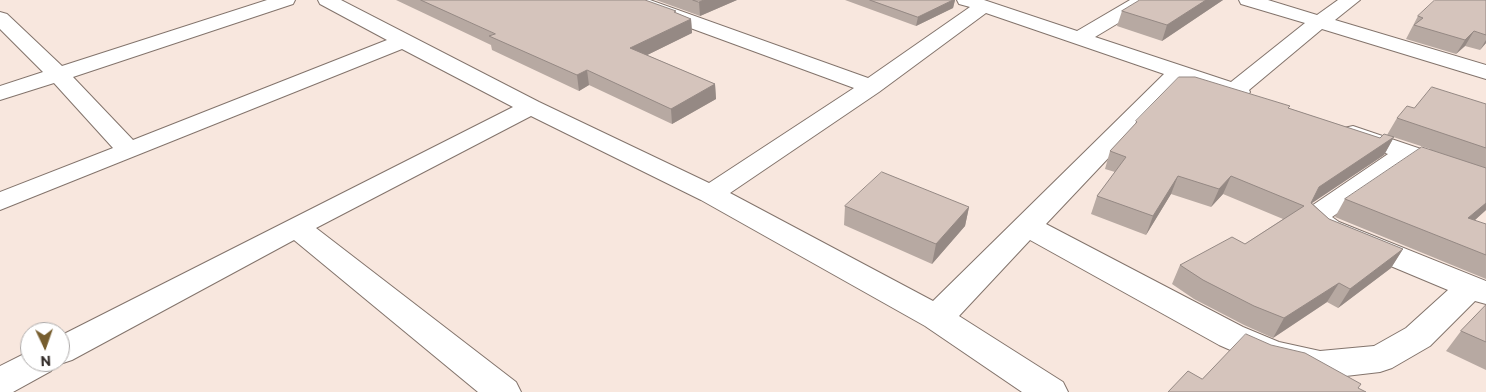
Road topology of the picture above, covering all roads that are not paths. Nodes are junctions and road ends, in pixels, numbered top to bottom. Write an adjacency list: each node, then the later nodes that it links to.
1 (286, 0): 14 (street)
2 (327, 0): 11 (street)
3 (632, 0): 15 (street)
4 (1143, 0): 10 (street)
5 (1248, 0): 9 (street)
6 (1350, 0): 9 (street)
7 (975, 3): 10 (street); 15 (street)
8 (0, 18): 14 (street)
9 (1320, 21): 13 (street); 16 (street)
10 (1081, 37): 12 (street)
11 (403, 42): 19 (street); 21 (street)
12 (1179, 70): 16 (street); 26 (street)
13 (1486, 72)
14 (58, 74): 17 (street); 21 (street)
15 (871, 87): 24 (street)
16 (1234, 90): 18 (street)
17 (0, 93)
18 (1262, 100)
19 (531, 107): 24 (street); 27 (street)
20 (1335, 126): 22 (street)
21 (129, 150): 25 (street)
22 (1408, 152): 23 (street); 28 (street)
23 (1486, 180)
24 (711, 194): 29 (street)
25 (0, 202)
26 (1026, 226): 28 (street); 29 (street)
27 (296, 227): 30 (street); 33 (street)
28 (1478, 291)
29 (937, 318): 34 (street)
30 (70, 346)
31 (20, 372): 32 (street)
32 (0, 382)
33 (503, 392)
34 (1050, 392)

